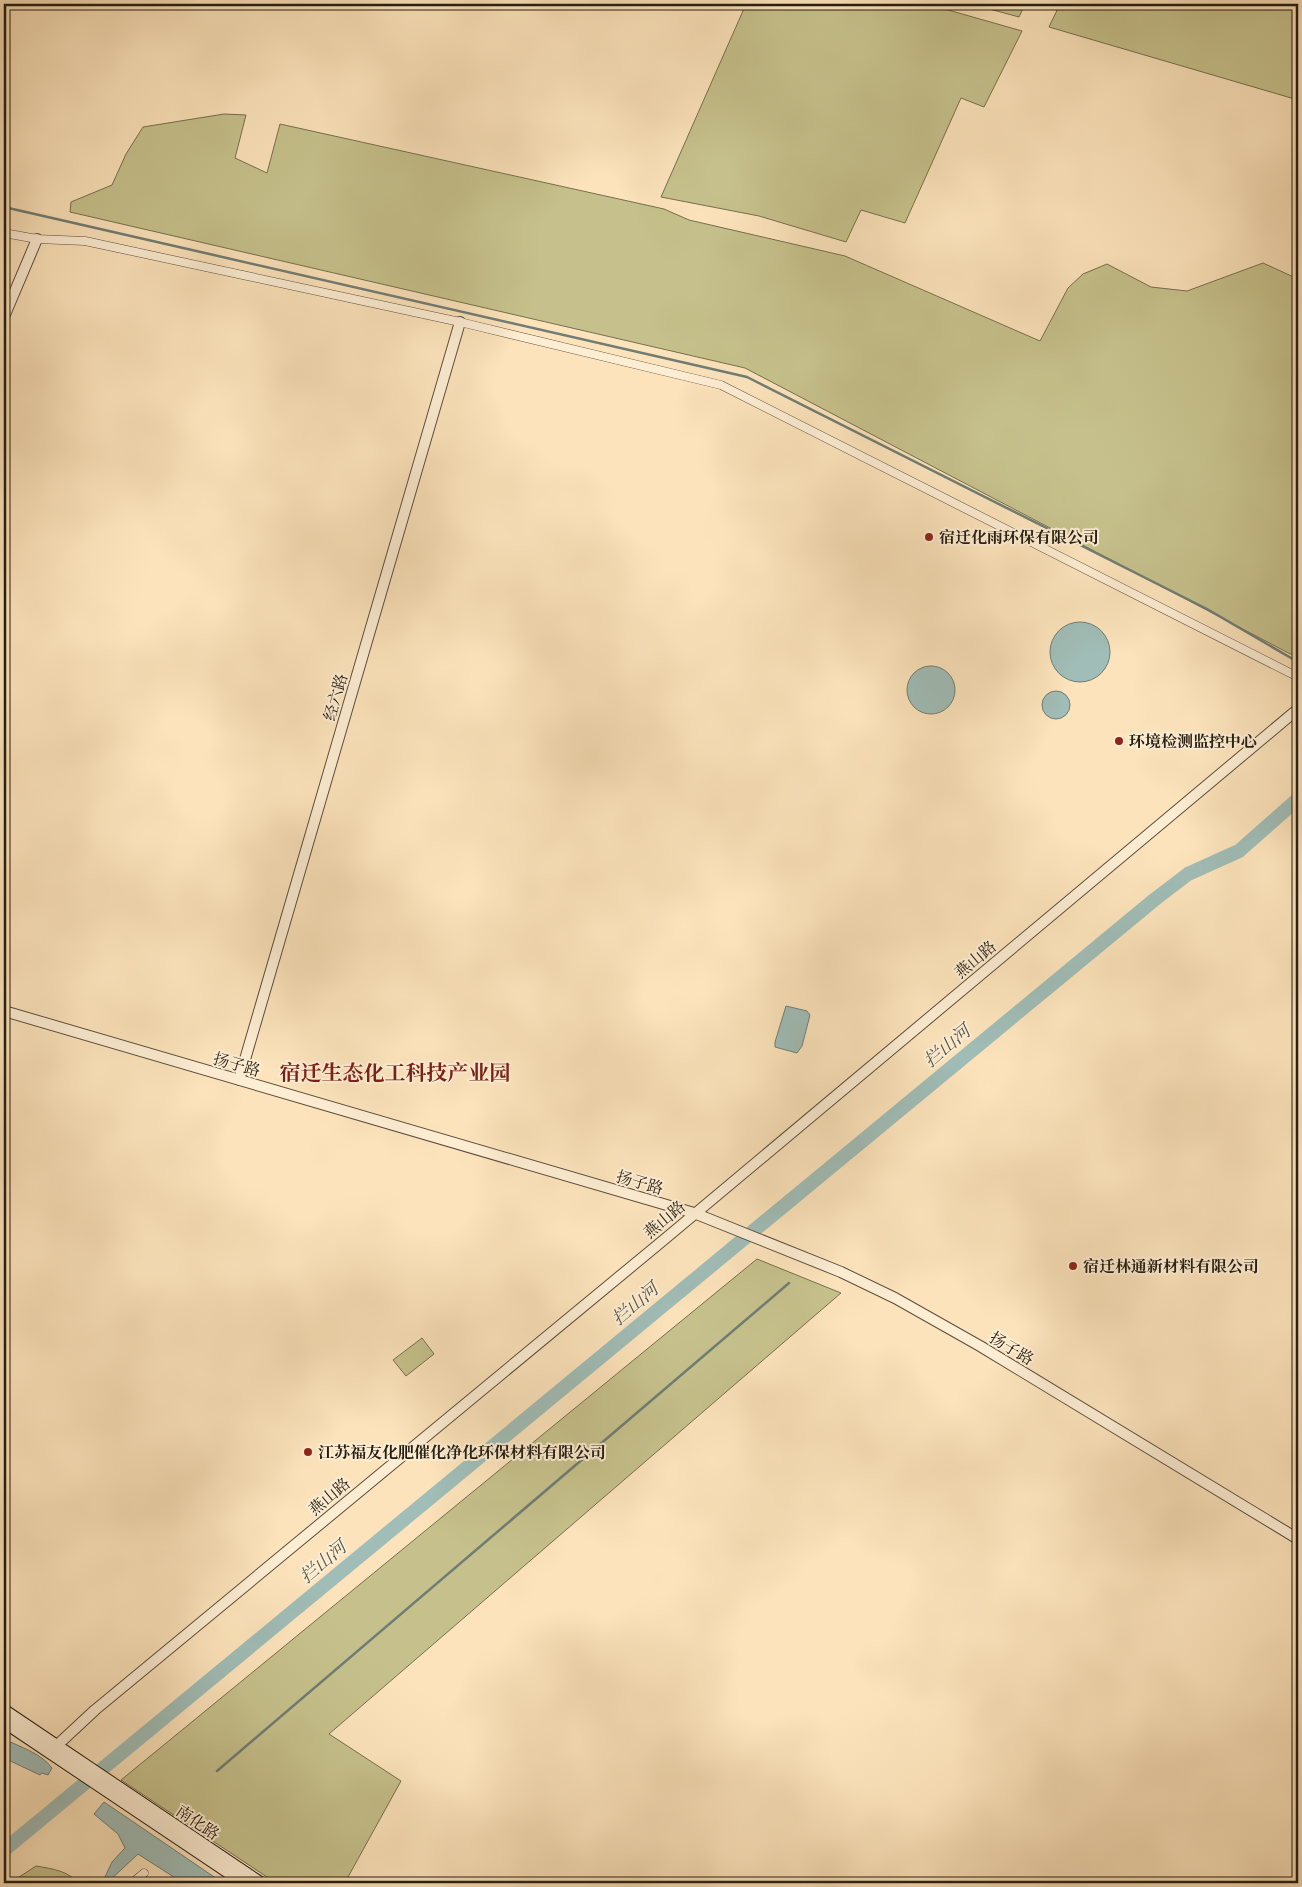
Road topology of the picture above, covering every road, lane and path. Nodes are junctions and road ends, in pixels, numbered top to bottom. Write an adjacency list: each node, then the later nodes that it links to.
1 (4, 233): 2 (street)
2 (37, 239): 3 (street); 4 (street)
3 (4, 317)
4 (460, 322): 5 (street); 8 (street, 经六路)
5 (1298, 677)
6 (1298, 709): 9 (street, 燕山路)
7 (4, 1011): 8 (street, 扬子路)
8 (239, 1080): 9 (street, 扬子路)
9 (694, 1213): 10 (street, 扬子路); 13 (street, 燕山路)
10 (1298, 1540)
11 (4, 1710): 13 (main road)
12 (4, 1722): 13 (main road)
13 (53, 1749): 14 (main road)
14 (114, 1791): 17 (main road, 南化路); 18 (main road, 南化路)
15 (144, 1873): 16 (street)
16 (132, 1883)
17 (244, 1883)
18 (261, 1883)

